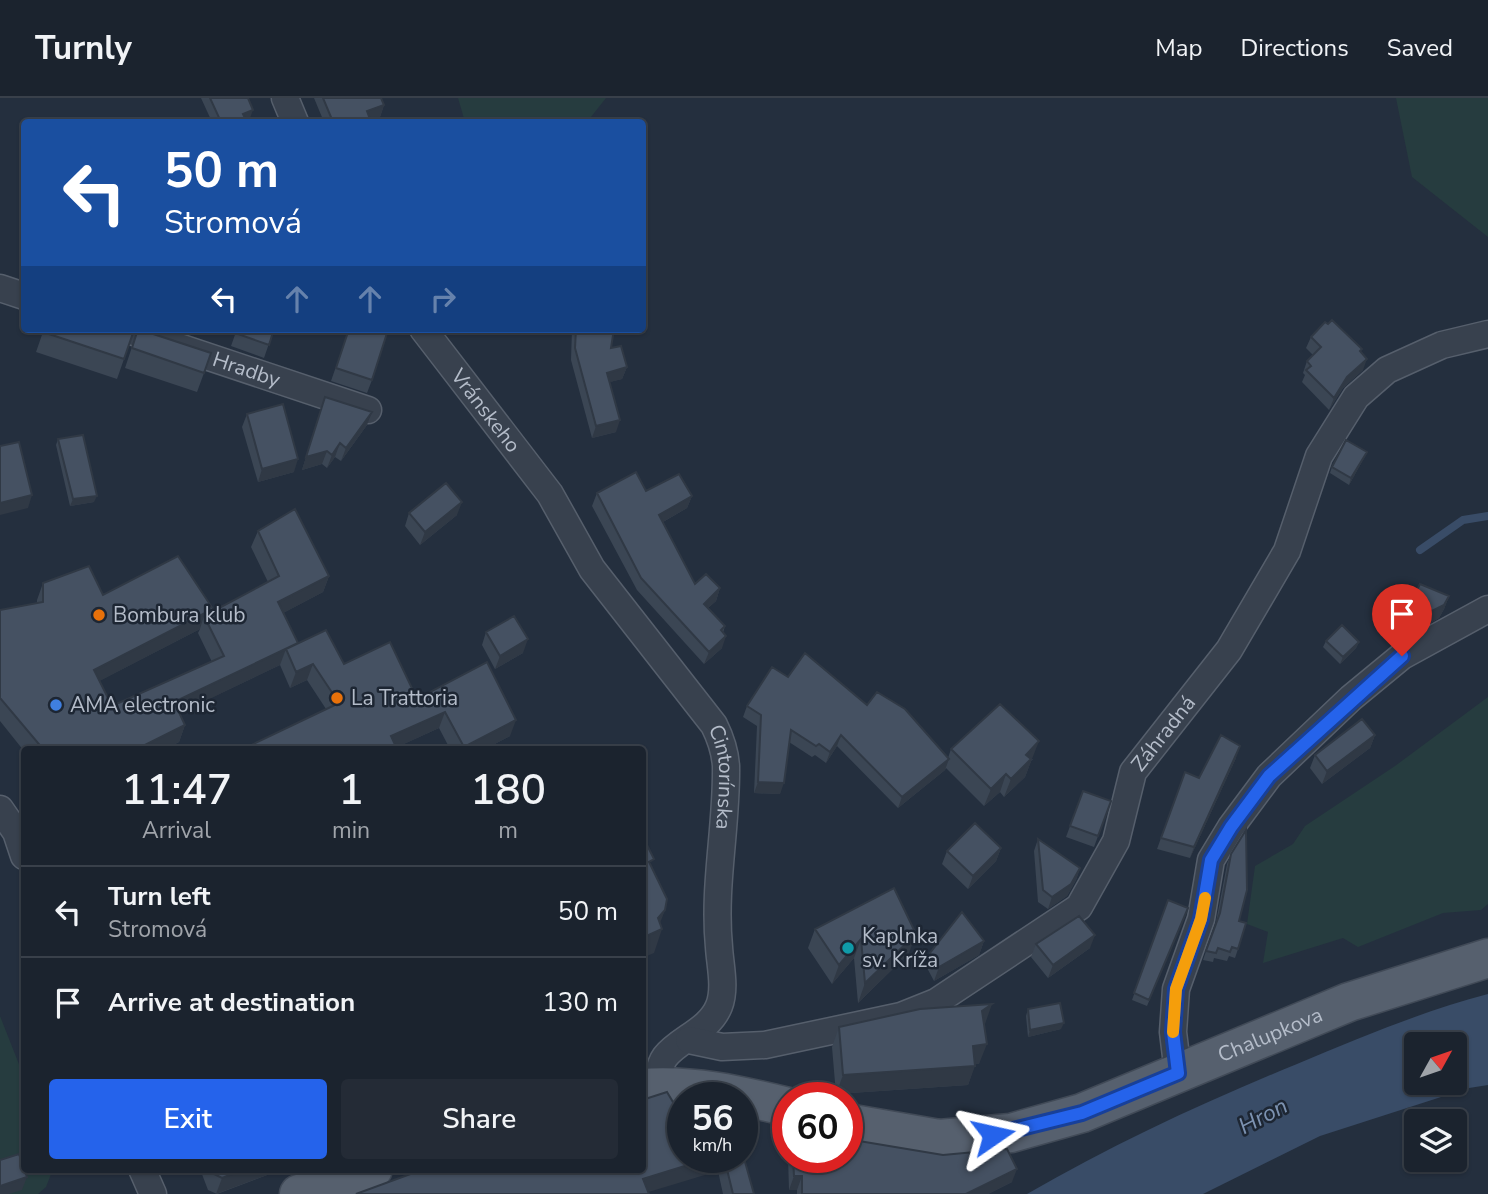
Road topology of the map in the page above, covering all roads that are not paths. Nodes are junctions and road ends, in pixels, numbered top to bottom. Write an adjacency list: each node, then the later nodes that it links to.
1 (285, 98): 2 (street)
2 (294, 119)
3 (0, 288): 4 (street)
4 (21, 295)
5 (137, 333): 8 (street, Hradby)
6 (426, 333): 9 (street, Vránskeho)
7 (1488, 334): 14 (street, Záhradná)
8 (368, 410)
9 (550, 494): 14 (street, Cintorínska)
10 (1488, 609): 15 (street)
11 (0, 809): 12 (street)
12 (21, 847)
13 (1488, 958): 15 (main road, Chalupkova)
14 (689, 1040): 16 (street, Cintorínska)
15 (1178, 1073): 18 (main road, Chalupkova)
16 (649, 1088): 17 (main road)
17 (772, 1103)
18 (863, 1126)
19 (144, 1173): 21 (street)
20 (361, 1173): 22 (main road)
21 (153, 1194)
22 (299, 1194)

